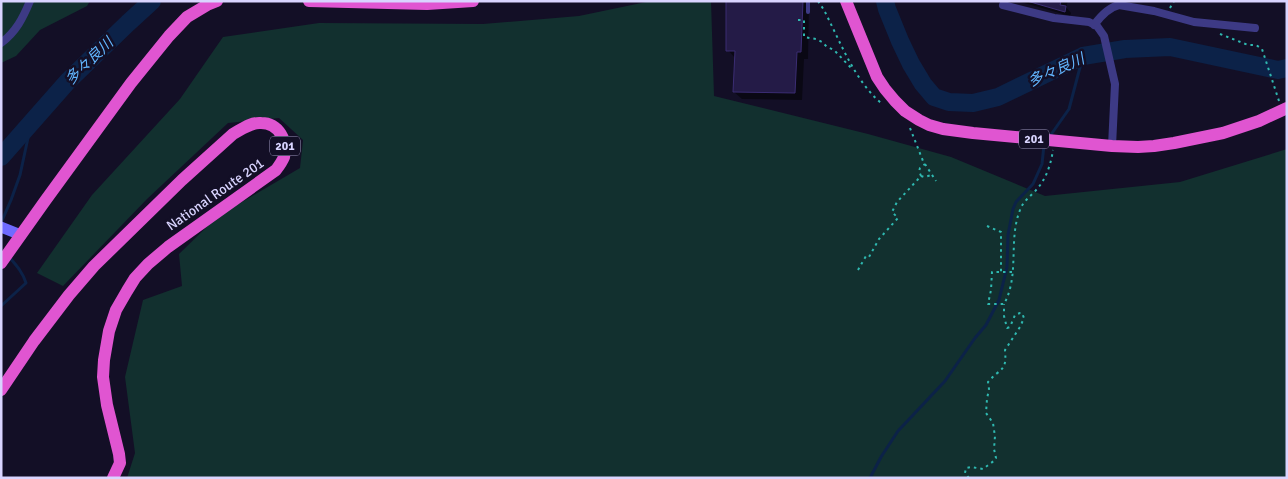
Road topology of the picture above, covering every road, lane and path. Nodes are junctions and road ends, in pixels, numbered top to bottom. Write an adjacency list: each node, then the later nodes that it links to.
1 (30, 1): 14 (street)
2 (217, 1): 25 (highway)
3 (309, 1): 7 (highway)
4 (473, 1): 7 (highway)
5 (808, 1): 9 (lane)
6 (846, 1): 18 (highway, 201)
7 (426, 2)
8 (1003, 5): 11 (street)
9 (808, 12)
10 (798, 20): 15 (path)
11 (1094, 25): 12 (street); 19 (street)
12 (1255, 28)
13 (1221, 34): 16 (path)
14 (1, 43)
15 (854, 71)
16 (1277, 94)
17 (1287, 108): 19 (highway, 201)
18 (1054, 141): 19 (highway, 201); 29 (path)
19 (1112, 146)
20 (925, 164): 22 (path)
21 (932, 175): 22 (path)
22 (921, 176): 27 (path)
23 (987, 226): 28 (path)
24 (3, 228): 25 (main road)
25 (21, 235): 26 (highway)
26 (1, 263)
27 (858, 270)
28 (1001, 272): 29 (path); 30 (path)
29 (1012, 272): 30 (path)
30 (1004, 304): 33 (path)
31 (1, 390): 32 (highway, National Route 201 / 201)
32 (113, 478)
33 (968, 478)

